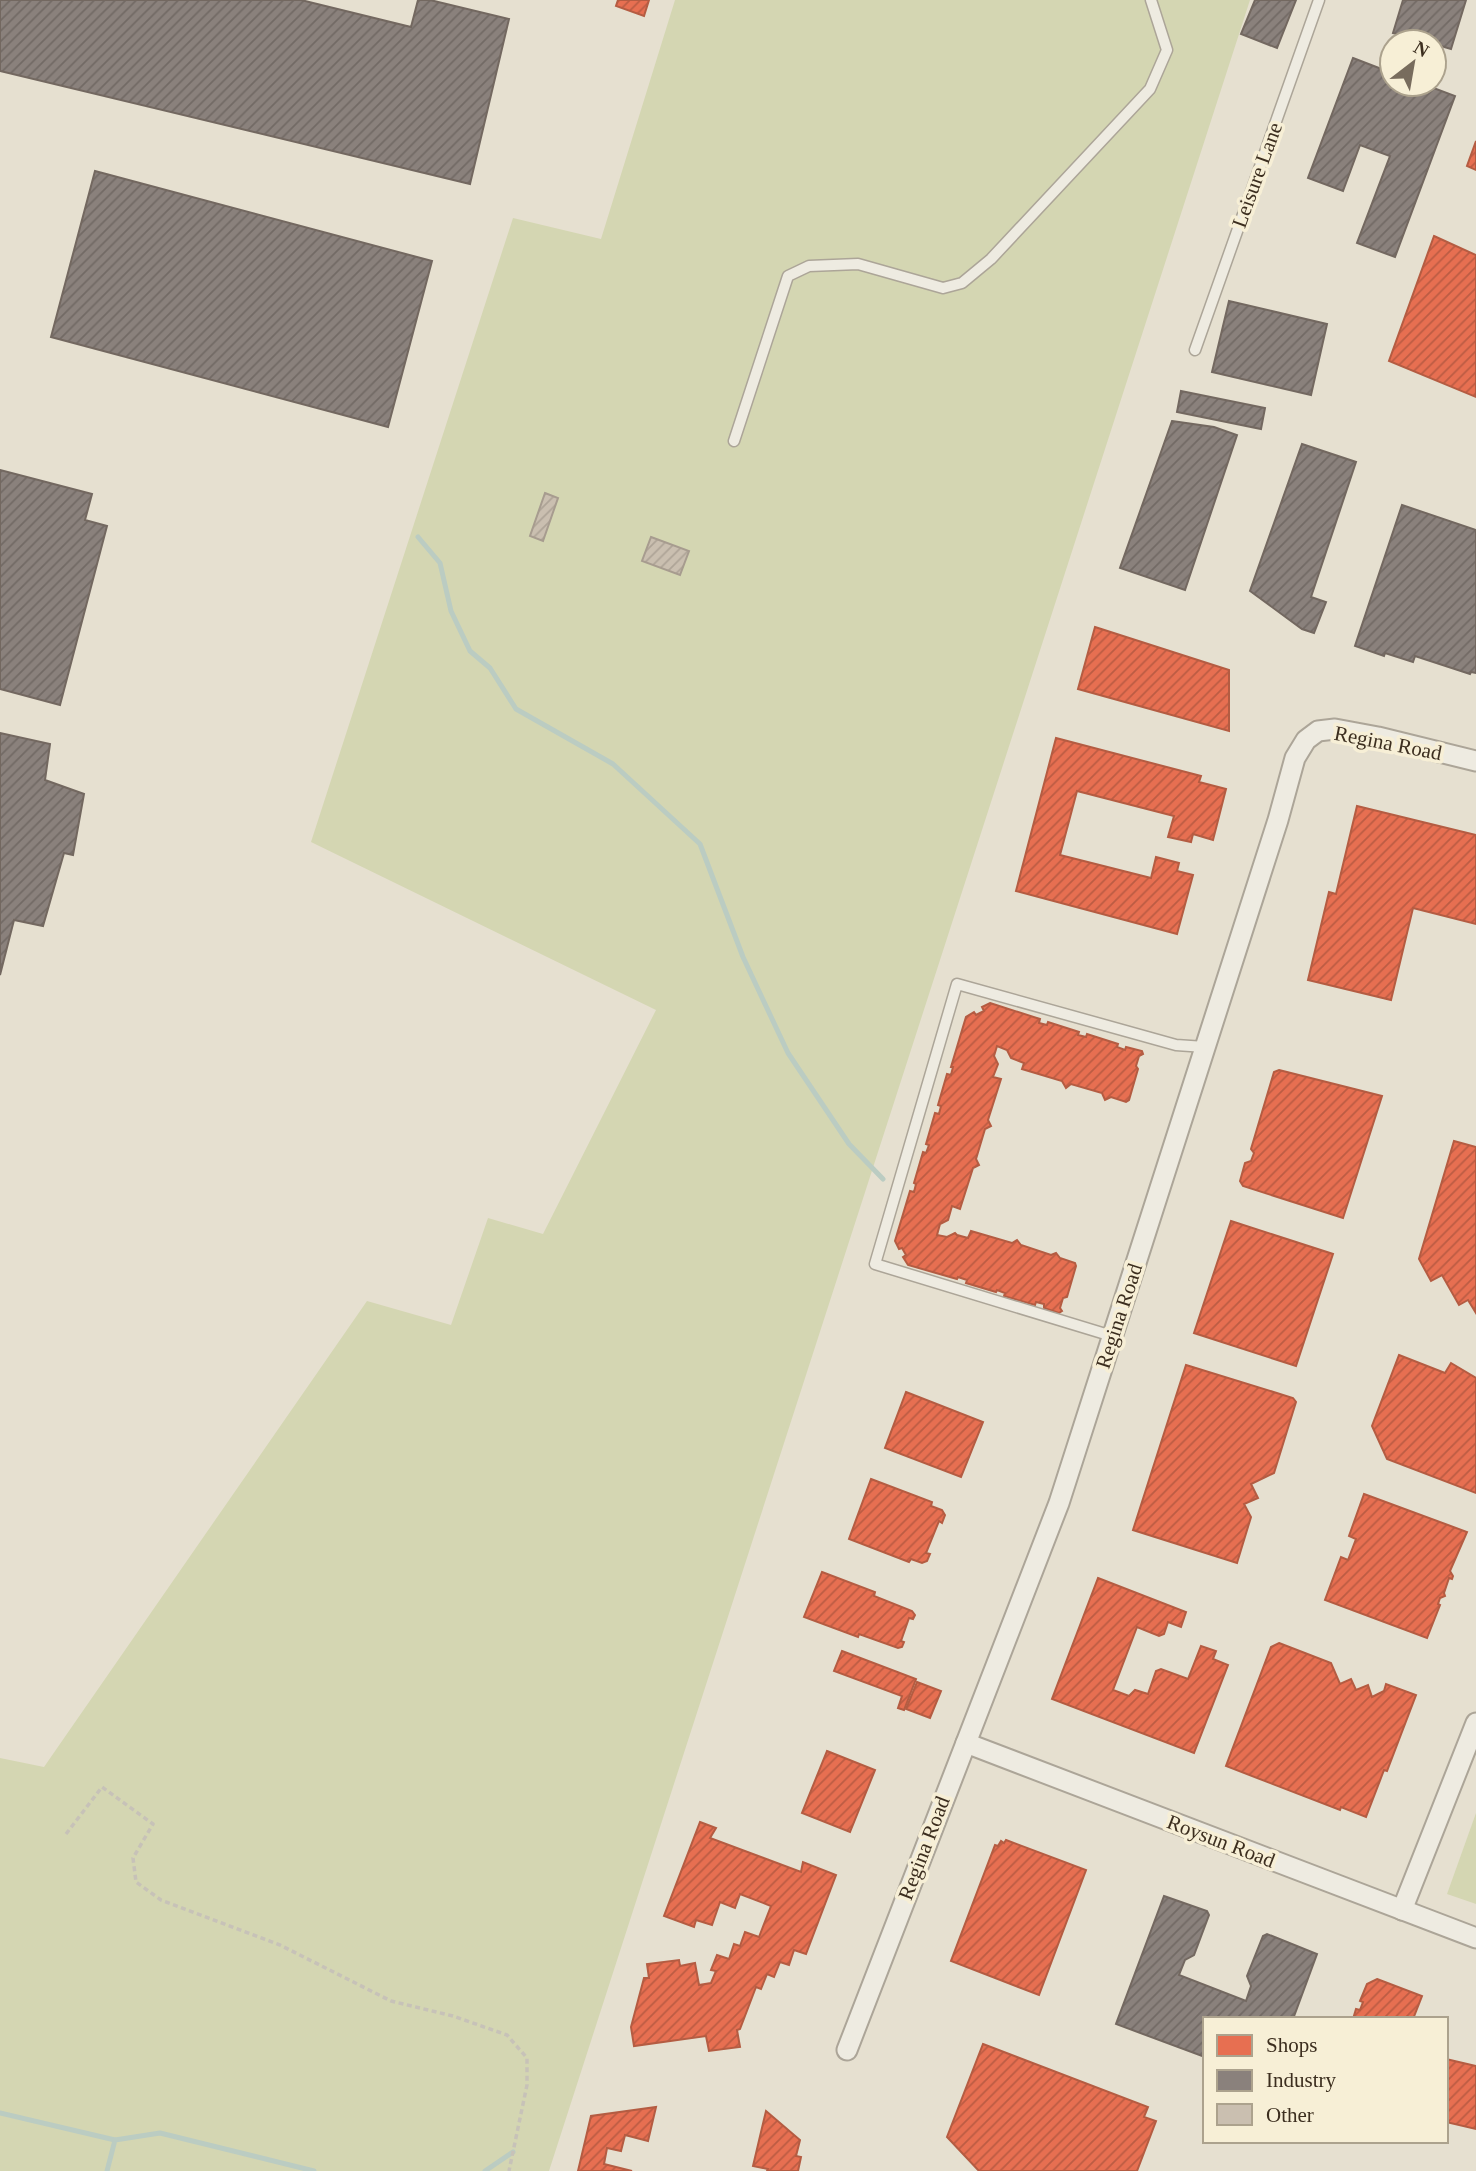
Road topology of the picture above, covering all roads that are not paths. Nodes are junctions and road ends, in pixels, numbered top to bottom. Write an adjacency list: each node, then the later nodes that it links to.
1 (1151, 0): 4 (lane)
2 (1319, 0): 3 (lane, Leisure Lane)
3 (1195, 351)
4 (734, 441)
5 (1476, 761): 6 (street, Regina Road)
6 (1205, 1047): 7 (street, Regina Road); 7 (lane)
7 (1112, 1336): 9 (street, Regina Road)
8 (1476, 1723): 10 (street)
9 (966, 1743): 10 (street, Roysun Road); 12 (street, Regina Road)
10 (1402, 1910): 11 (street, Roysun Road)
11 (1476, 1938)
12 (847, 2050)

